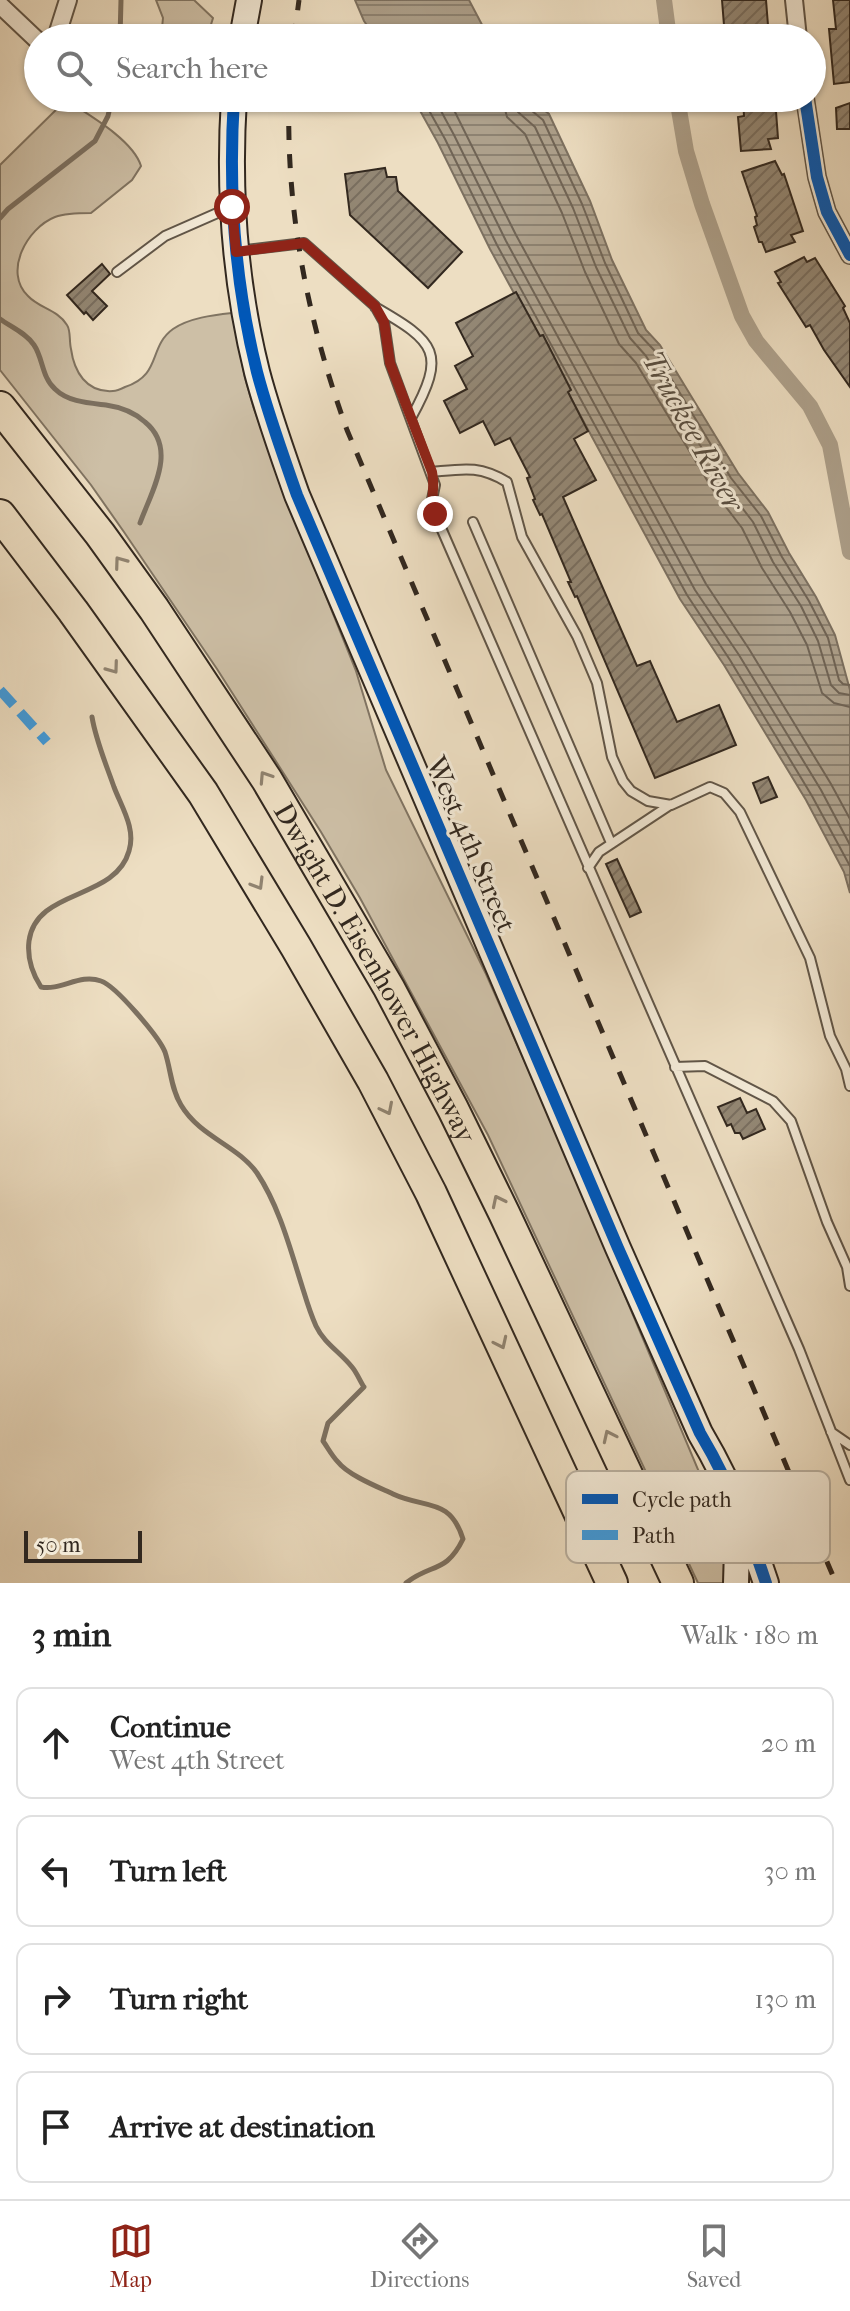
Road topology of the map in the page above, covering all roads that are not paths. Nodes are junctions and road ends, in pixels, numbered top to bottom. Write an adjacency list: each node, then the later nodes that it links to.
1 (68, 0): 5 (street)
2 (249, 0): 6 (main road)
3 (794, 0): 7 (street)
4 (0, 5): 8 (street)
5 (60, 24)
6 (245, 24)
7 (797, 24)
8 (24, 28)
9 (233, 112): 11 (main road, West 4th Street)
10 (807, 112): 13 (street)
11 (232, 207): 12 (main road, West 4th Street); 14 (lane)
12 (236, 252): 15 (lane); 28 (main road, West 4th Street)
13 (850, 255)
14 (117, 272)
15 (375, 306): 17 (lane); 17 (lane)
16 (0, 407): 30 (highway, Dwight D. Eisenhower Highway, one-way to 16)
17 (411, 418): 18 (lane)
18 (432, 472): 21 (lane); 23 (lane)
19 (0, 515): 34 (highway, Dwight D. Eisenhower Highway, one-way to 34)
20 (473, 522): 22 (lane)
21 (671, 805): 22 (lane); 25 (lane)
22 (611, 843): 23 (lane)
23 (588, 868): 24 (lane)
24 (675, 1067): 26 (lane); 27 (lane)
25 (850, 1086)
26 (850, 1286)
27 (830, 1432): 29 (lane); 33 (lane)
28 (700, 1433): 31 (main road, West 4th Street); 32 (main road, West 4th Street)
29 (850, 1445)
30 (625, 1471)
31 (713, 1471)
32 (721, 1471)
33 (850, 1480)
34 (566, 1484)
35 (603, 1563): 39 (highway, Dwight D. Eisenhower Highway, one-way to 39)
36 (669, 1563): 40 (highway, Dwight D. Eisenhower Highway, one-way to 36)
37 (737, 1563): 41 (main road, West 4th Street)
38 (758, 1563): 42 (main road, West 4th Street)
39 (612, 1583)
40 (678, 1583)
41 (736, 1583)
42 (766, 1583)

